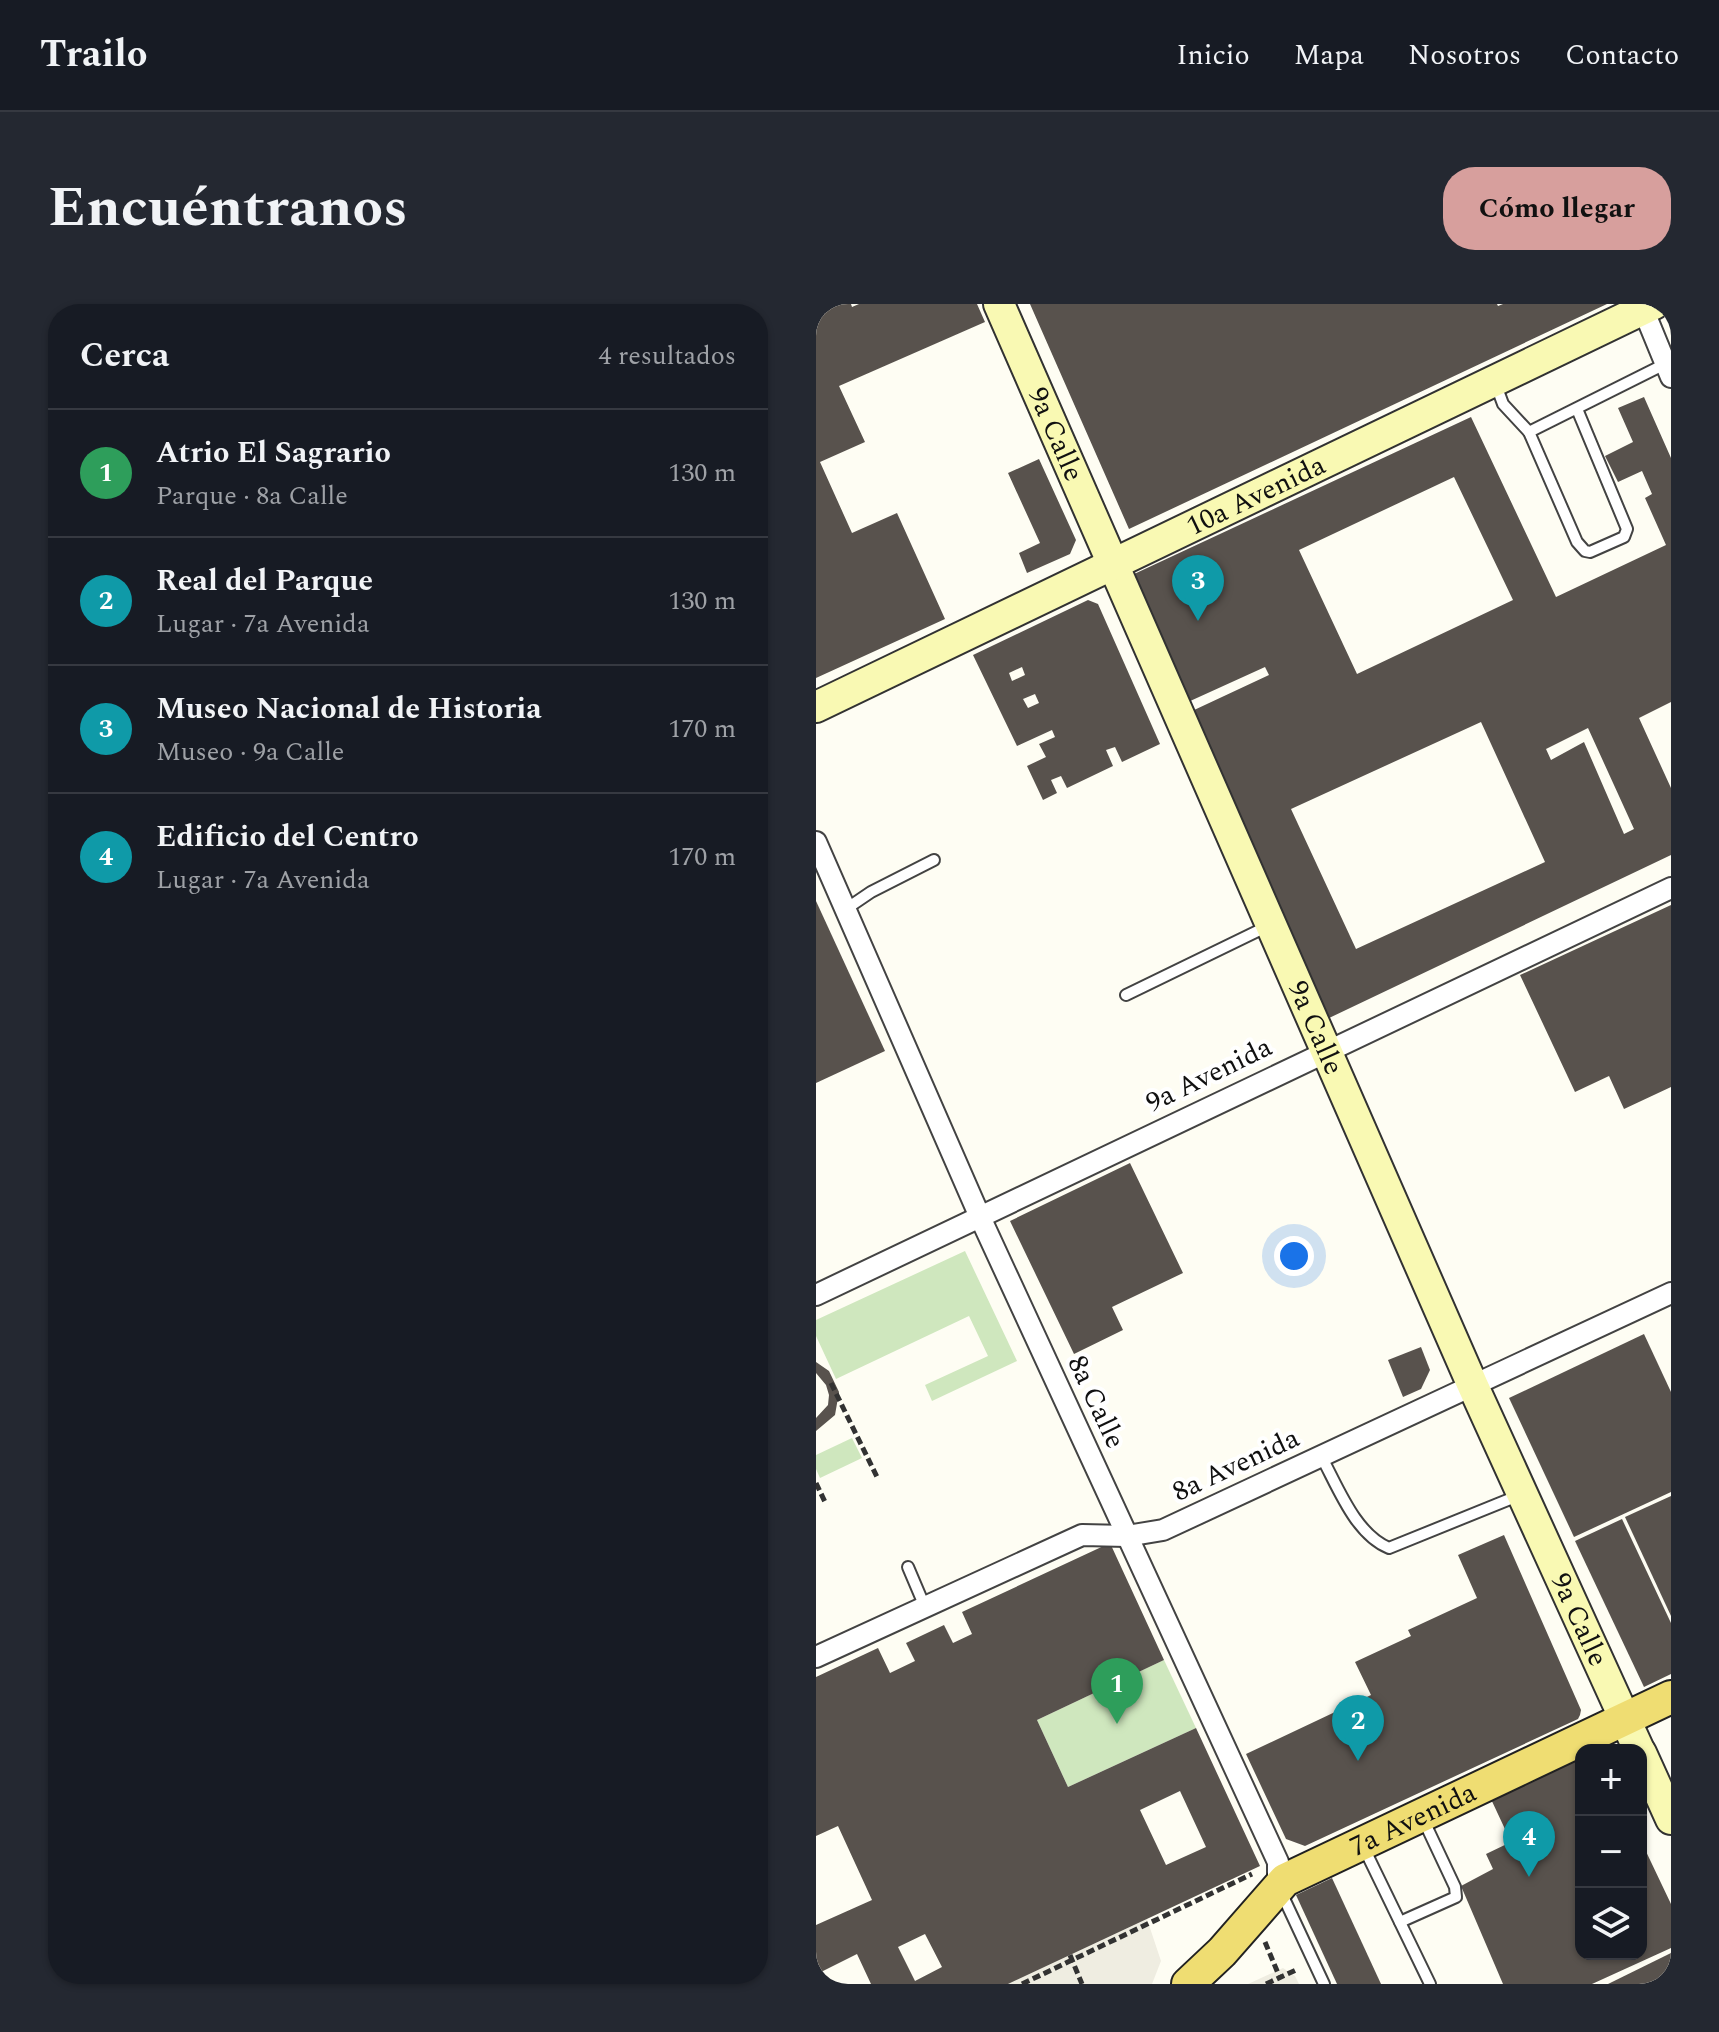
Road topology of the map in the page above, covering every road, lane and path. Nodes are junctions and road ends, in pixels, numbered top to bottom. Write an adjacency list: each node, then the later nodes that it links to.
1 (999, 304): 7 (main road, 9a Calle)
2 (1646, 306): 3 (street); 4 (main road, 10a Avenida)
3 (1668, 371): 5 (lane)
4 (1494, 380): 6 (lane); 7 (main road, 10a Avenida)
5 (1577, 409): 6 (lane); 6 (lane)
6 (1529, 432)
7 (1111, 564): 8 (main road, 10a Avenida); 13 (main road, 9a Calle)
8 (816, 707)
9 (816, 842): 12 (street, 8a Calle)
10 (934, 860): 12 (lane)
11 (1671, 888): 15 (street, 9a Avenida)
12 (846, 909): 16 (street, 8a Calle)
13 (1269, 925): 14 (lane); 15 (main road, 9a Calle)
14 (1126, 995)
15 (1324, 1051): 16 (street, 9a Avenida); 20 (main road, 9a Calle)
16 (980, 1217): 18 (street, 9a Avenida); 26 (street, 8a Calle)
17 (1671, 1293): 20 (street, 8a Avenida)
18 (816, 1295)
19 (831, 1383): 22 (path)
20 (1473, 1386): 21 (street, 8a Avenida); 24 (main road, 9a Calle)
21 (1321, 1456): 24 (lane); 26 (street, 8a Avenida)
22 (878, 1479)
23 (816, 1483): 25 (path)
24 (1522, 1494): 31 (main road, 9a Calle)
25 (826, 1504)
26 (1127, 1536): 28 (street, 8a Avenida); 37 (street, 8a Calle)
27 (908, 1567): 28 (lane)
28 (925, 1607): 29 (street, 8a Avenida)
29 (816, 1657)
30 (1671, 1697): 31 (main road, 7a Avenida)
31 (1625, 1719): 32 (main road, 9a Calle); 34 (main road, 7a Avenida)
32 (1636, 1744)
33 (1647, 1767): 35 (main road, 9a Calle)
34 (1421, 1816): 36 (main road, 7a Avenida); 38 (lane)
35 (1671, 1819)
36 (1362, 1844): 37 (main road, 7a Avenida); 38 (lane)
37 (1278, 1874): 39 (path); 43 (main road, 7a Avenida); 45 (lane, 8a Calle)
38 (1400, 1922): 46 (lane)
39 (1071, 1957): 41 (path); 42 (path)
40 (1280, 1978): 44 (path)
41 (1025, 1983)
42 (1082, 1984)
43 (1188, 1984)
44 (1266, 1984)
45 (1324, 1984)
46 (1430, 1984)

